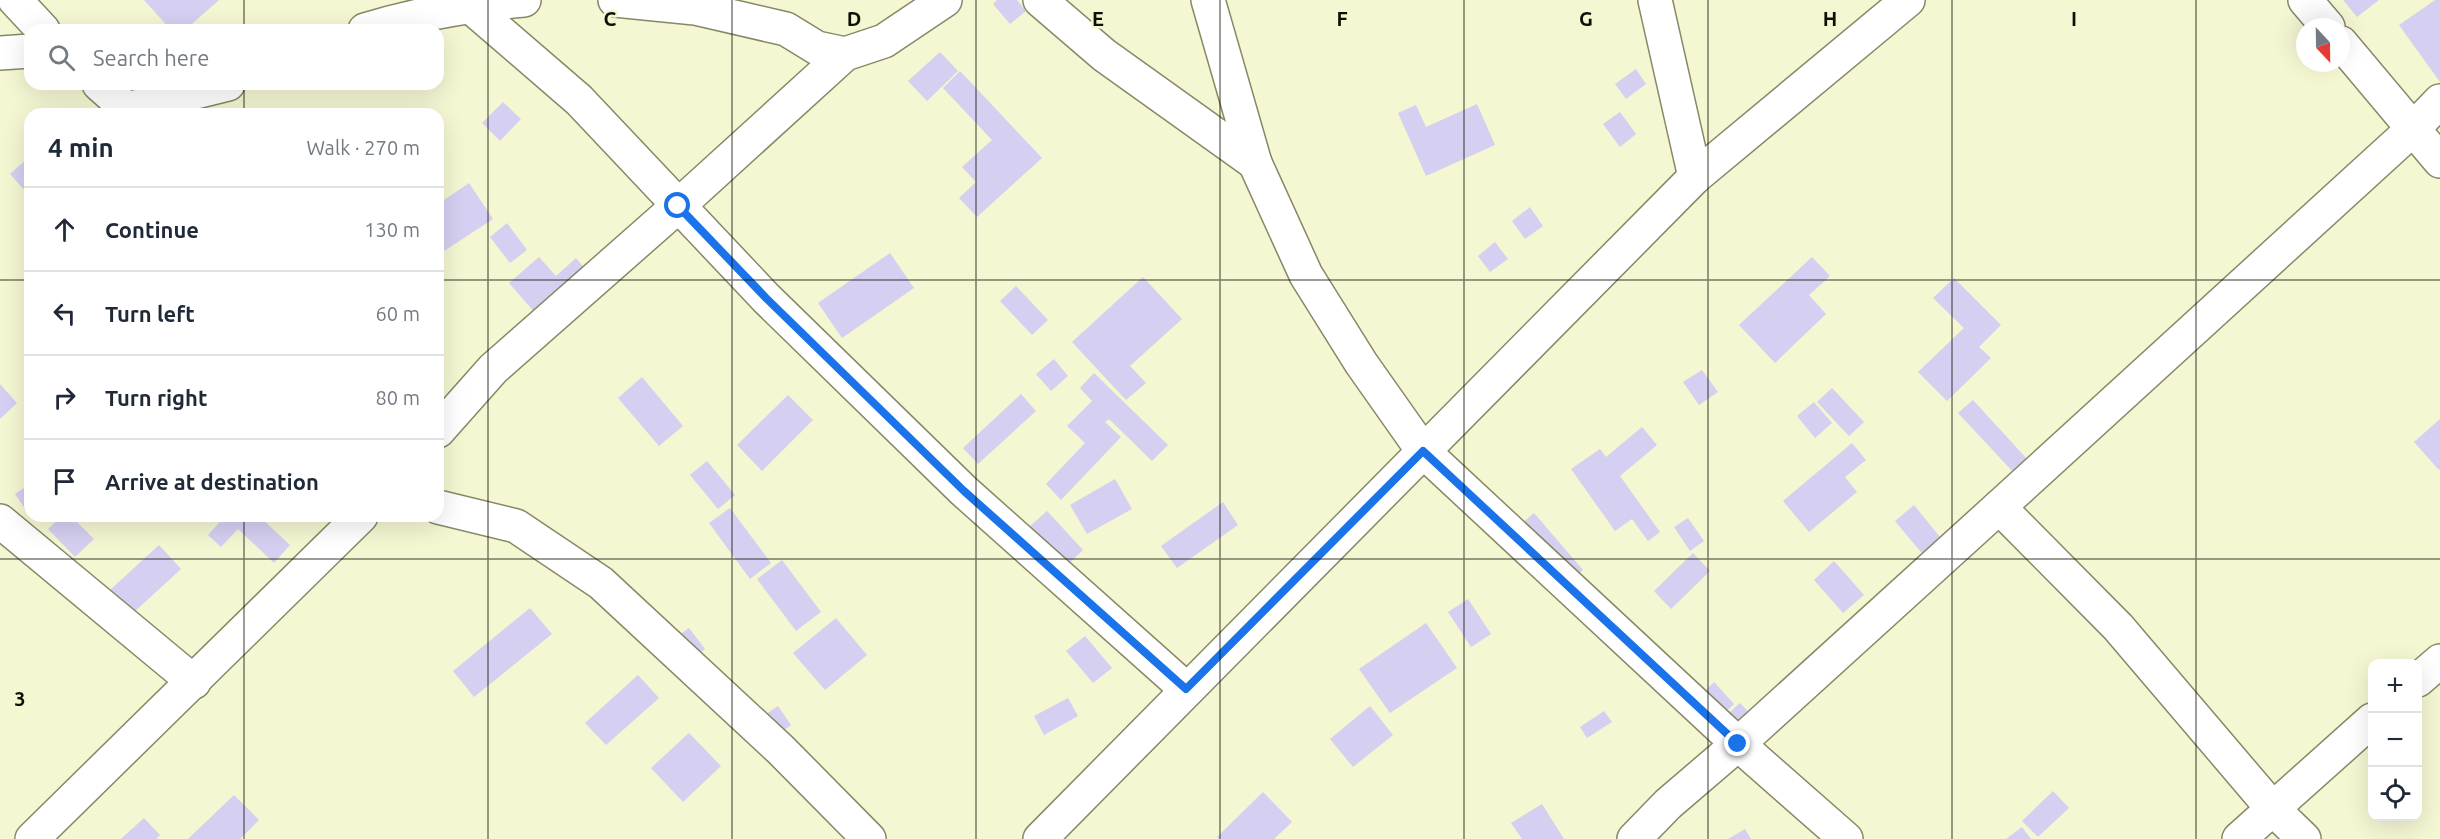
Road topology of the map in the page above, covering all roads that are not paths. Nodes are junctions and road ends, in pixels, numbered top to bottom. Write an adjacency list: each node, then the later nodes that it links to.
1 (15, 0): 12 (street)
2 (524, 0): 10 (street)
3 (615, 0): 16 (street)
4 (945, 0): 16 (street)
5 (1040, 0): 25 (street)
6 (1208, 0): 25 (street)
7 (1655, 0): 26 (street)
8 (1908, 0): 26 (street)
9 (2305, 0): 11 (street)
10 (466, 3): 13 (street); 27 (street)
11 (2320, 18)
12 (37, 24)
13 (385, 24)
14 (24, 51): 15 (street)
15 (0, 53)
16 (845, 54): 27 (street)
17 (2350, 54): 23 (street)
18 (105, 90): 21 (street)
19 (207, 90): 22 (street)
20 (2440, 101): 23 (street)
21 (124, 108)
22 (142, 108)
23 (2413, 129): 24 (street); 30 (street)
24 (2440, 161)
25 (1255, 164): 29 (street)
26 (1695, 177): 29 (street)
27 (678, 206): 28 (street); 37 (street)
28 (444, 424)
29 (1423, 451): 37 (street); 39 (street)
30 (1999, 507): 39 (street); 40 (street)
31 (444, 508): 42 (street)
32 (0, 521): 36 (street)
33 (355, 522): 36 (street)
34 (2440, 661): 35 (street)
35 (2422, 677)
36 (194, 682): 41 (street)
37 (1186, 689): 43 (street)
38 (2368, 724): 40 (street)
39 (1738, 744): 44 (street); 45 (street)
40 (2273, 810): 46 (street); 47 (street)
41 (32, 839)
42 (868, 839)
43 (1040, 839)
44 (1634, 839)
45 (1845, 839)
46 (2239, 839)
47 (2304, 839)

